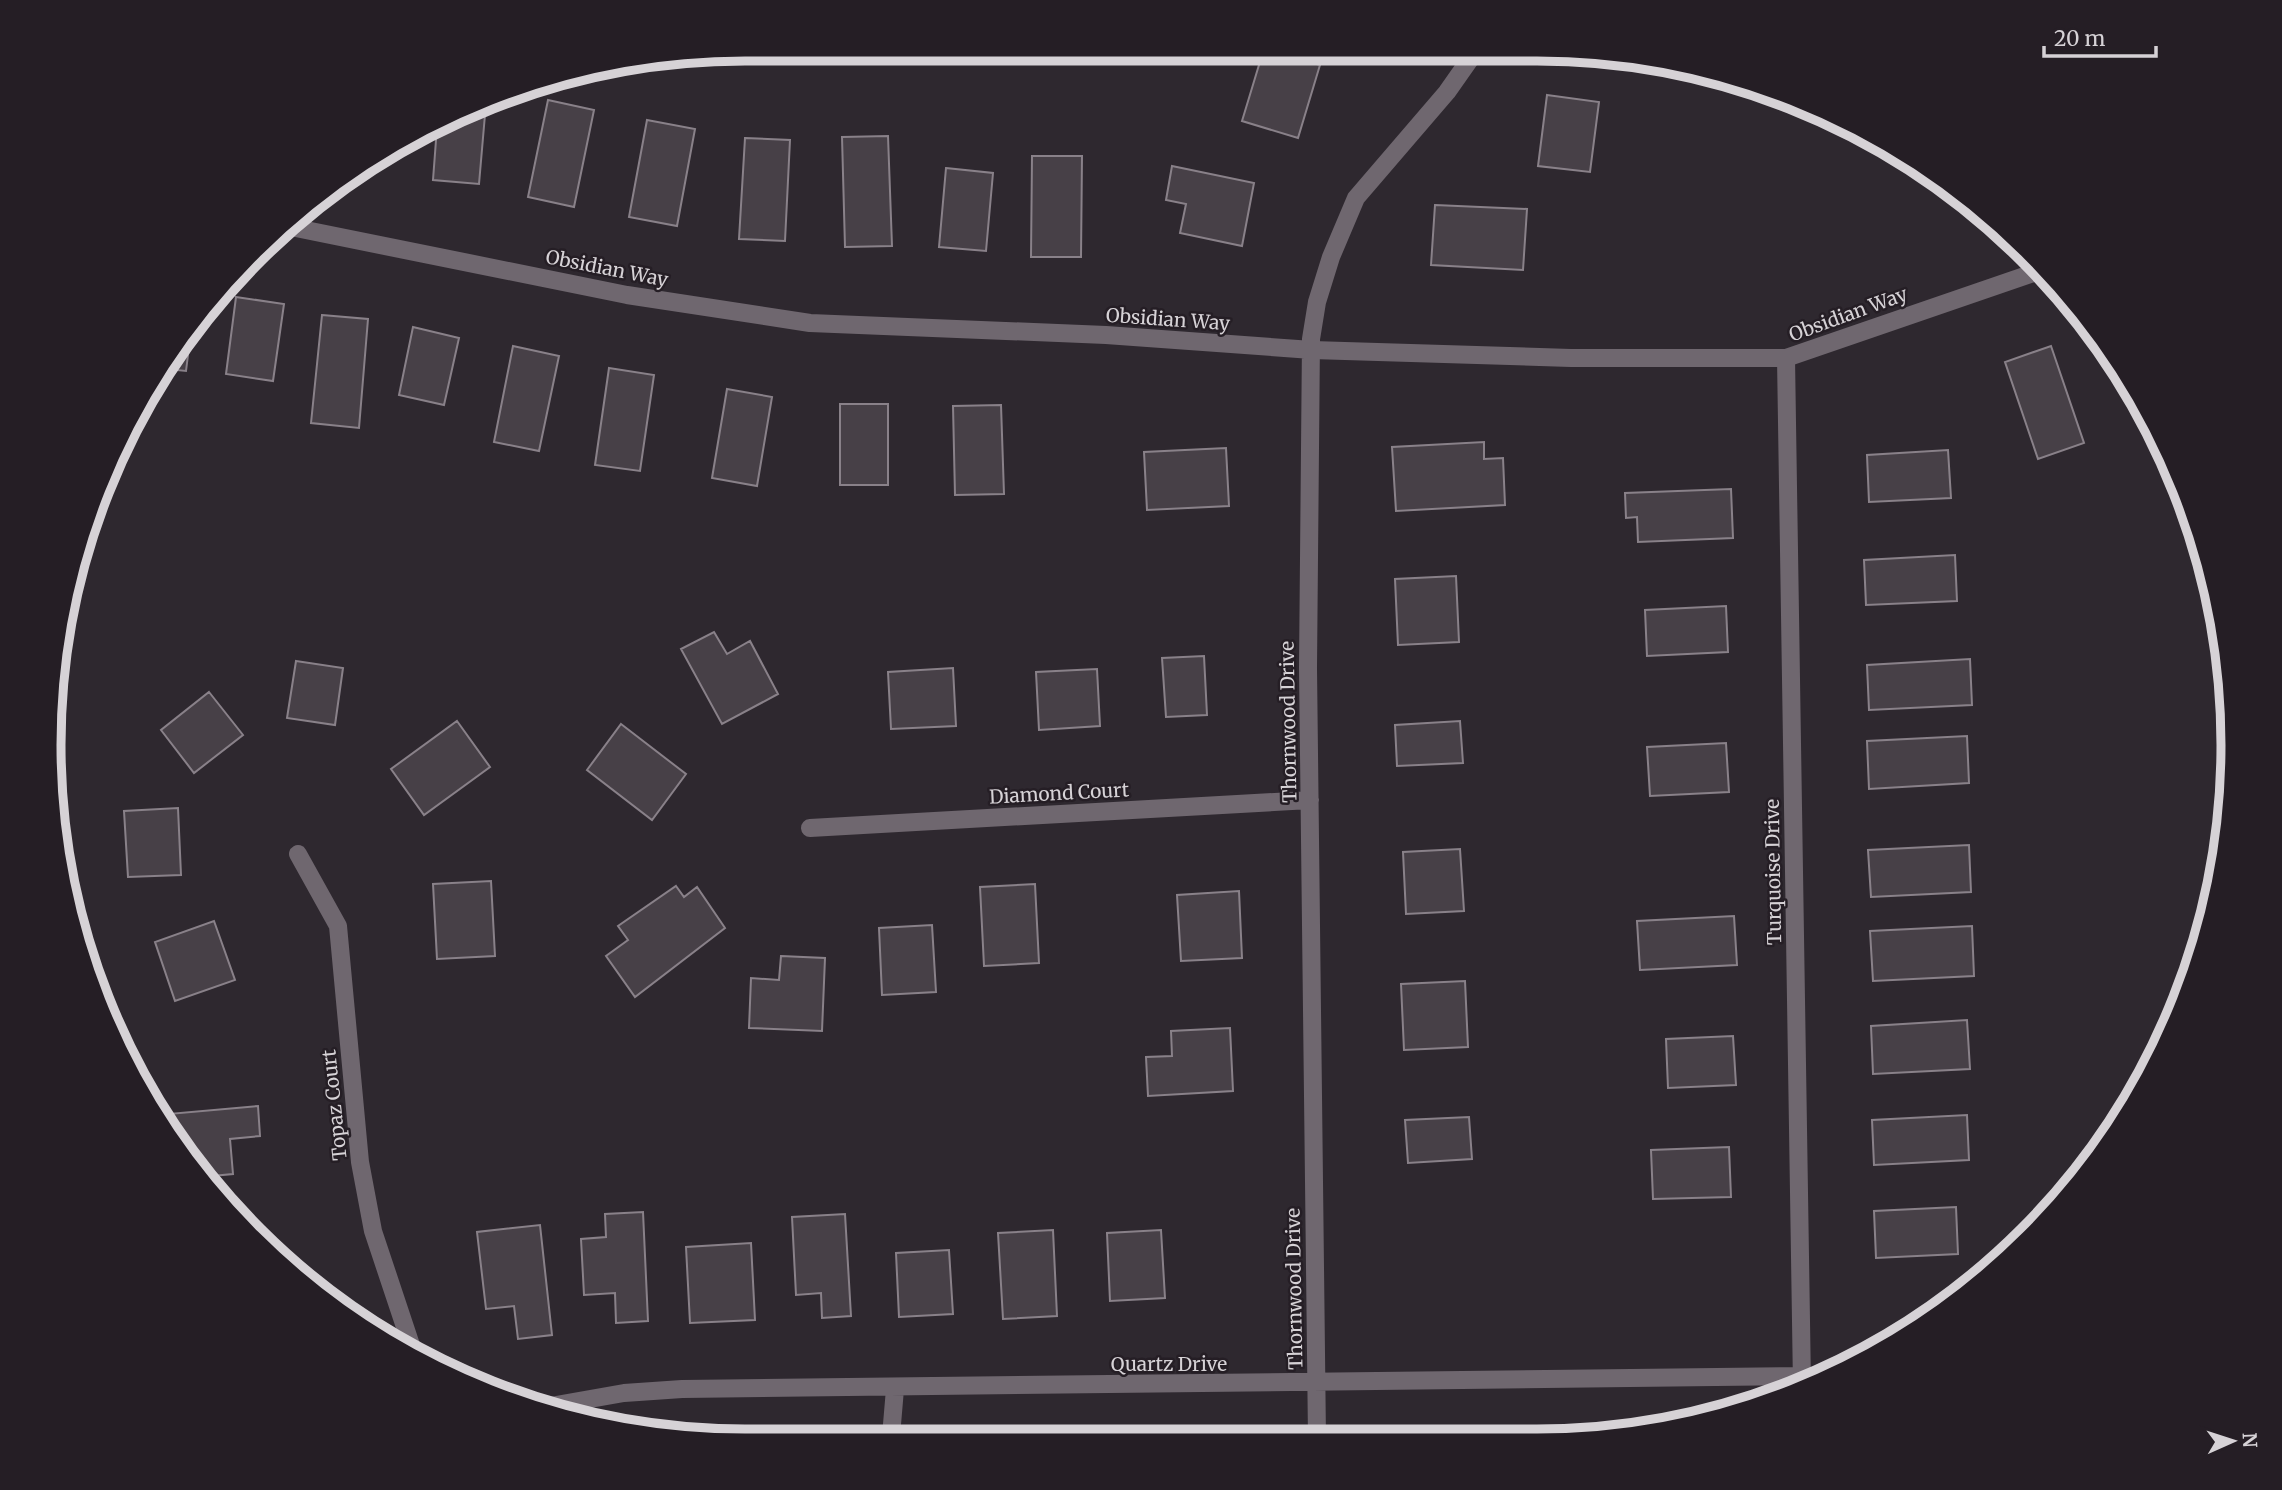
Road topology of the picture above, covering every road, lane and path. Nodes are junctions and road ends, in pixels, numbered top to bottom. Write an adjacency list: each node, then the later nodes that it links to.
1 (1469, 61): 4 (street, Thornwood Drive)
2 (297, 228): 4 (street, Obsidian Way)
3 (2031, 274): 5 (street, Obsidian Way)
4 (1312, 350): 5 (street, Obsidian Way); 6 (street, Thornwood Drive)
5 (1786, 358): 10 (street, Turquoise Drive)
6 (1310, 800): 7 (street, Diamond Court); 12 (street, Thornwood Drive)
7 (810, 828)
8 (298, 854): 9 (street, Topaz Court)
9 (409, 1340)
10 (1801, 1376)
11 (1788, 1381): 12 (street, Quartz Drive)
12 (1316, 1384): 13 (street, Quartz Drive); 16 (street, Thornwood Drive)
13 (895, 1389): 14 (street, Quartz Drive); 15 (street)
14 (564, 1404)
15 (892, 1429)
16 (1317, 1429)

